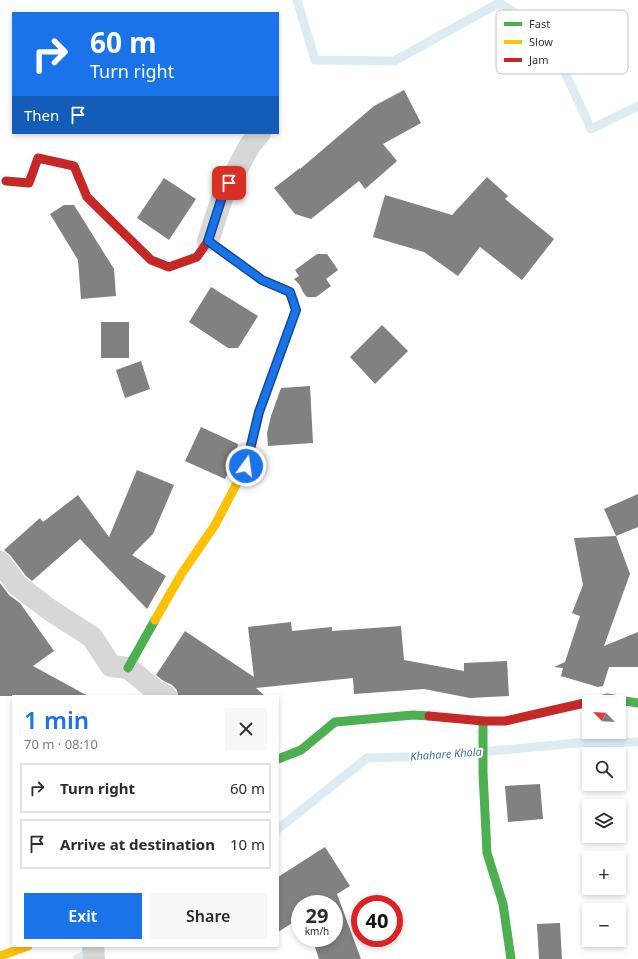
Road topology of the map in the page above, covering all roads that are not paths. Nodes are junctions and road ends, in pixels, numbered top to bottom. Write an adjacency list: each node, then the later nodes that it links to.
1 (259, 134): 3 (street)
2 (6, 181): 3 (street)
3 (208, 241): 5 (street)
4 (0, 562): 5 (street)
5 (128, 668): 6 (street)
6 (164, 695)
7 (626, 701): 8 (street)
8 (638, 703)
9 (582, 704): 10 (street)
10 (483, 720): 11 (street); 16 (street)
11 (279, 758)
12 (25, 947): 14 (street)
13 (93, 947): 15 (street)
14 (0, 956)
15 (94, 959)
16 (511, 959)

